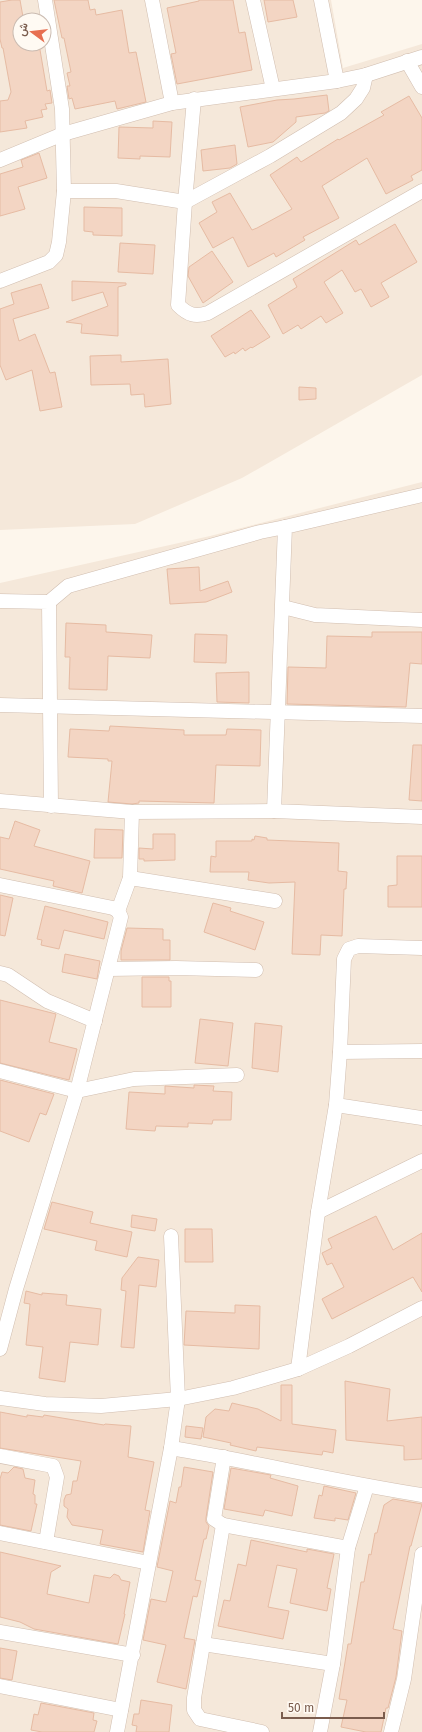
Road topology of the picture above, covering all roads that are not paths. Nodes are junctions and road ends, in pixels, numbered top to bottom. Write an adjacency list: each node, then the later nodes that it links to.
1 (45, 0): 13 (street)
2 (152, 0): 12 (street)
3 (253, 0): 10 (street)
4 (321, 0): 8 (street)
5 (422, 57): 6 (street)
6 (407, 61): 7 (street); 9 (street)
7 (366, 75): 8 (street); 17 (street)
8 (337, 81): 10 (street)
9 (422, 87)
10 (273, 89): 11 (street)
11 (194, 99): 12 (street); 17 (street)
12 (172, 103): 13 (street)
13 (63, 134): 14 (street); 15 (street)
14 (0, 160)
15 (64, 191): 17 (street); 18 (street)
16 (422, 191): 17 (street)
17 (185, 202)
18 (0, 281)
19 (422, 495): 20 (street)
20 (285, 527): 22 (street); 23 (street)
21 (0, 601): 22 (street)
22 (49, 602): 26 (street)
23 (283, 607): 24 (street); 27 (street)
24 (422, 620)
25 (0, 705): 26 (street)
26 (50, 706): 27 (street); 30 (street)
27 (279, 712): 28 (street); 31 (street)
28 (422, 716)
29 (0, 801): 30 (street)
30 (51, 806): 32 (street)
31 (274, 810): 32 (street); 33 (street)
32 (132, 812): 34 (street)
33 (422, 817)
34 (130, 878): 36 (street); 37 (street)
35 (0, 885): 37 (street)
36 (275, 901)
37 (118, 911): 39 (street)
38 (422, 948): 44 (street)
39 (108, 969): 40 (street); 42 (street)
40 (256, 970)
41 (0, 973): 42 (street)
42 (95, 1021): 47 (street)
43 (422, 1051): 44 (street)
44 (340, 1052): 48 (street)
45 (0, 1071): 47 (street)
46 (237, 1075): 47 (street)
47 (77, 1091): 54 (street)
48 (336, 1105): 49 (street); 51 (street)
49 (422, 1118)
50 (422, 1161): 51 (street)
51 (318, 1212): 55 (street)
52 (171, 1236): 57 (street)
53 (422, 1308): 55 (street)
54 (0, 1349)
55 (298, 1369): 57 (street)
56 (0, 1398): 57 (street)
57 (178, 1399): 58 (street)
58 (171, 1448): 60 (street); 68 (street)
59 (0, 1456): 65 (street)
60 (224, 1457): 61 (street); 63 (street)
61 (367, 1486): 62 (street); 66 (street)
62 (422, 1496)
63 (223, 1525): 66 (street); 70 (street)
64 (0, 1533): 65 (street)
65 (46, 1542): 68 (street)
66 (348, 1548): 72 (street)
67 (422, 1554): 78 (street)
68 (149, 1563): 71 (street)
69 (0, 1632): 71 (street)
70 (203, 1644): 72 (street); 76 (street)
71 (132, 1656): 74 (street)
72 (333, 1664): 77 (street)
73 (0, 1686): 74 (street)
74 (121, 1710): 75 (street)
75 (117, 1732)
76 (262, 1732)
77 (320, 1732)
78 (391, 1732)

